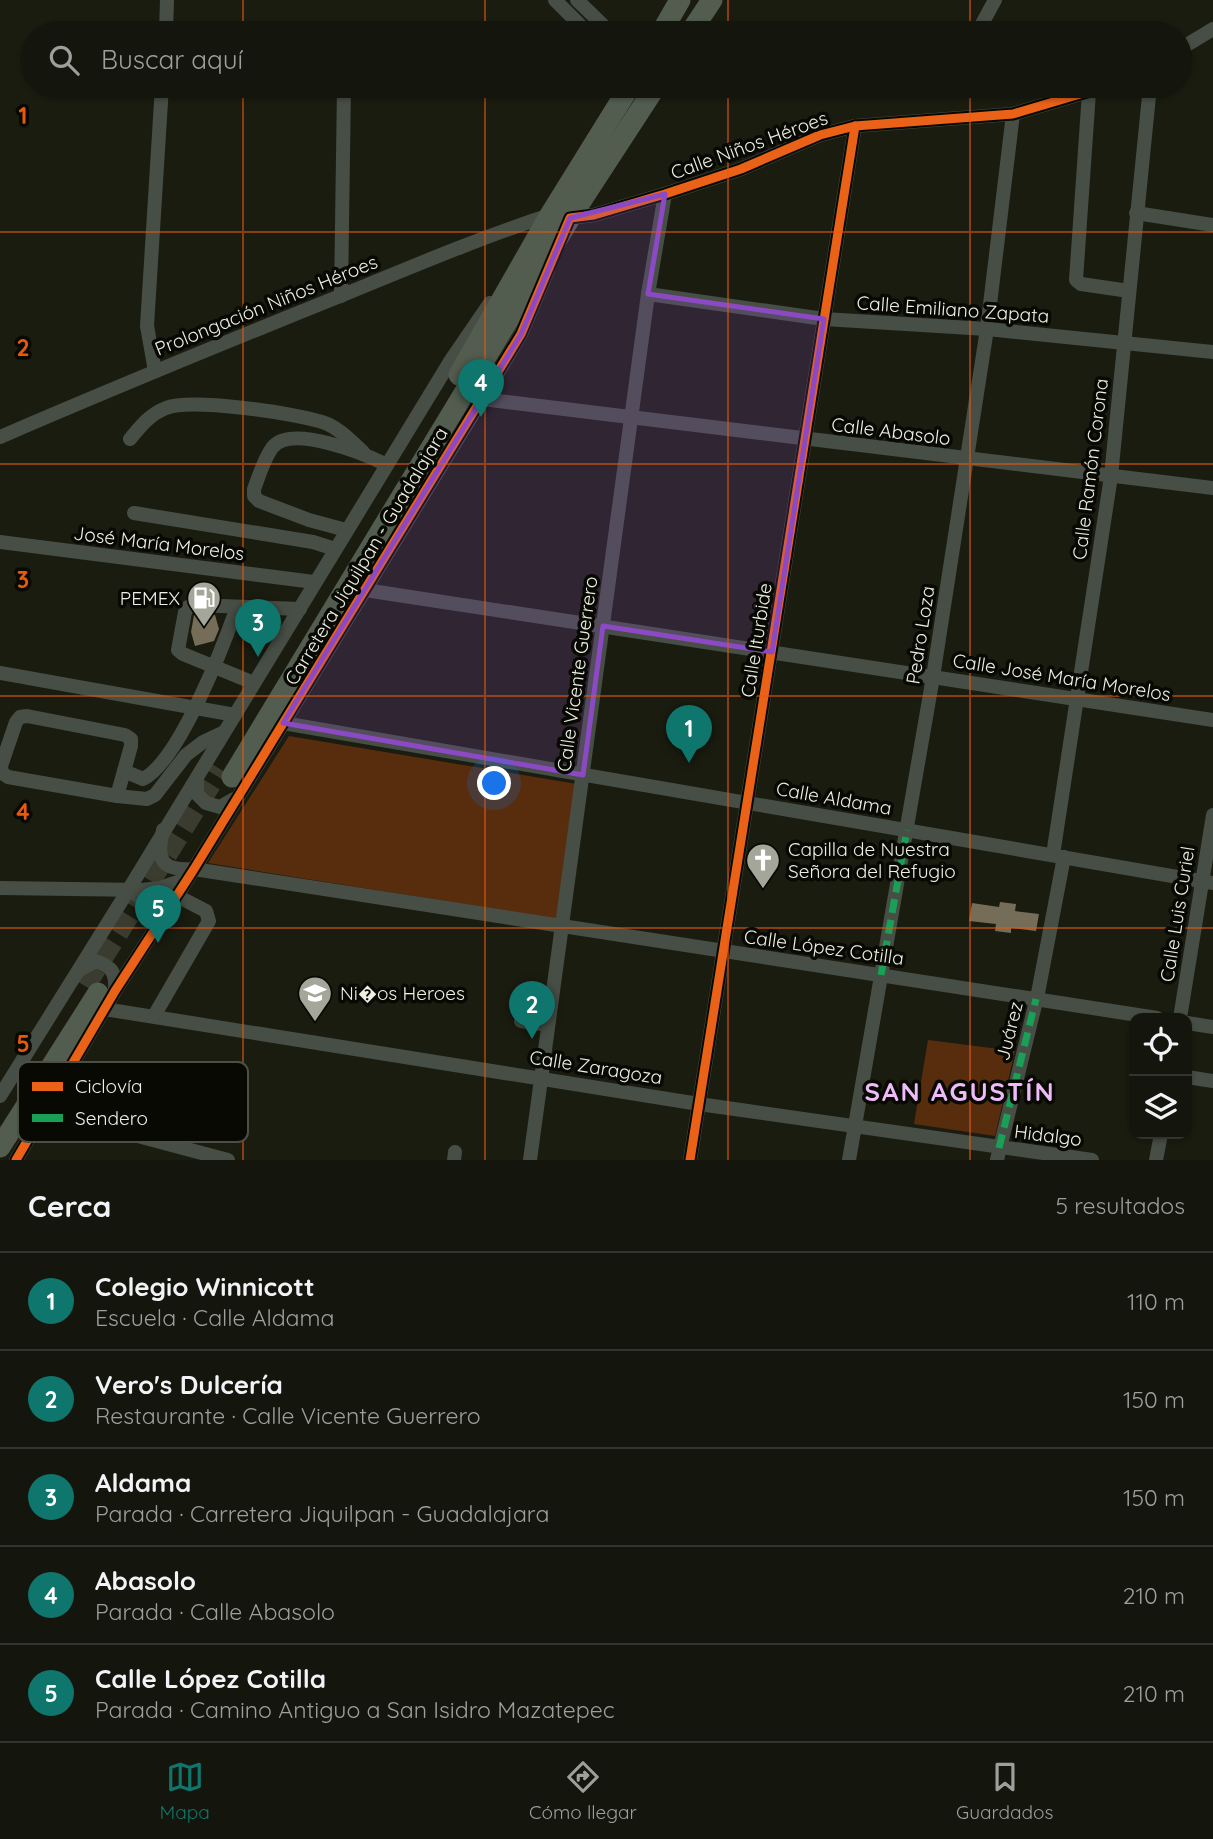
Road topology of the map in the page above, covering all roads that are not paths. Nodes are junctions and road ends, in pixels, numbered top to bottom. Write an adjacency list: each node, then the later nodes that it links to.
1 (167, 0): 7 (street)
2 (555, 0): 8 (street)
3 (578, 0): 9 (street)
4 (680, 0): 10 (highway)
5 (712, 0): 11 (highway)
6 (995, 0): 12 (street)
7 (166, 21)
8 (576, 21)
9 (599, 21)
10 (668, 21)
11 (698, 21)
12 (984, 21)
13 (1213, 29): 14 (street)
14 (1192, 42)
15 (161, 98): 35 (street)
16 (344, 98): 30 (street)
17 (624, 98): 26 (highway, Carretera Jiquilpan - Guadalajara)
18 (647, 98): 26 (highway, Carretera Jiquilpan - Guadalajara)
19 (1068, 98): 22 (street, Calle Niños Héroes)
20 (1089, 98): 28 (street)
21 (1149, 98): 25 (street, Calle Ramón Corona)
22 (1013, 114): 23 (street, Calle Niños Héroes); 32 (street, Pedro Loza)
23 (855, 126): 24 (street, Calle Niños Héroes); 31 (street, Calle Iturbide)
24 (665, 194): 26 (street, Calle Niños Héroes); 29 (street, Calle Vicente Guerrero)
25 (1136, 213): 27 (street); 28 (street, Calle Ramón Corona)
26 (560, 216): 30 (street, Prolongación Niños Héroes); 36 (street); 43 (street); 67 (highway, Carretera Jiquilpan - Guadalajara)
27 (1213, 225)
28 (1129, 290): 33 (street, Calle Ramón Corona)
29 (648, 294): 31 (street, Calle Emiliano Zapata); 37 (street, Calle Vicente Guerrero)
30 (341, 296): 35 (street, Prolongación Niños Héroes)
31 (824, 319): 32 (street, Calle Emiliano Zapata); 40 (street, Calle Iturbide)
32 (987, 329): 33 (street, Calle Emiliano Zapata); 42 (street, Pedro Loza)
33 (1124, 342): 34 (street, Calle Emiliano Zapata); 44 (street, Calle Ramón Corona)
34 (1213, 352)
35 (155, 370): 38 (street, Prolongación Niños Héroes)
36 (482, 399): 37 (street, Calle Abasolo); 51 (street)
37 (632, 418): 40 (street, Calle Abasolo); 54 (street, Calle Vicente Guerrero)
38 (0, 437)
39 (130, 439): 41 (street)
40 (805, 440): 42 (street, Calle Abasolo); 55 (street, Calle Iturbide)
41 (366, 455): 43 (street); 47 (street)
42 (967, 459): 44 (street, Calle Abasolo); 58 (street, Pedro Loza)
43 (387, 465): 47 (street)
44 (1111, 476): 45 (street, Calle Abasolo); 60 (street, Calle Ramón Corona)
45 (1213, 488)
46 (134, 513): 49 (street)
47 (346, 530): 49 (street)
48 (0, 542): 50 (street, José María Morelos)
49 (335, 549): 50 (street)
50 (314, 582): 53 (street)
51 (365, 590): 54 (street, Calle José María Morelos); 64 (street)
52 (237, 607): 53 (street); 56 (street); 56 (street)
53 (300, 608): 59 (street)
54 (603, 626): 55 (street, Calle José María Morelos); 68 (street, Calle Vicente Guerrero)
55 (772, 652): 58 (street, Calle José María Morelos); 72 (street, Calle Iturbide)
56 (213, 666): 59 (street); 61 (street)
57 (0, 673): 61 (street)
58 (933, 677): 60 (street, Calle José María Morelos); 75 (street, Pedro Loza)
59 (254, 683): 62 (street)
60 (1077, 699): 63 (street, Calle José María Morelos); 76 (street, Calle Ramón Corona)
61 (196, 708): 62 (street); 66 (street)
62 (235, 715): 65 (street)
63 (1213, 720)
64 (282, 723): 68 (street, Calle Aldama); 71 (street)
65 (222, 733): 69 (street); 70 (street)
66 (124, 772): 70 (street); 70 (street)
67 (226, 773)
68 (583, 775): 72 (street, Calle Aldama); 82 (street, Calle Vicente Guerrero)
69 (197, 776): 71 (street); 74 (street)
70 (117, 796)
71 (236, 798): 77 (street)
72 (747, 803): 75 (street, Calle Aldama); 84 (street, Calle Iturbide)
73 (1213, 815): 78 (street, Calle Luis Curiel)
74 (163, 830): 77 (street, Calle López Cotilla); 80 (street)
75 (907, 830): 76 (street, Calle Aldama); 85 (street, Pedro Loza)
76 (1059, 856): 78 (street, Calle Aldama); 87 (street, Juárez)
77 (190, 874): 80 (street); 81 (street); 82 (street, Calle López Cotilla)
78 (1208, 882): 89 (street, Calle Luis Curiel)
79 (0, 888): 80 (street)
80 (129, 889): 83 (street); 86 (street)
81 (177, 896): 83 (street); 90 (street)
82 (562, 925): 84 (street, Calle López Cotilla); 93 (street, Calle Vicente Guerrero)
83 (155, 930): 86 (street)
84 (723, 952): 85 (street, Calle López Cotilla); 105 (street, Calle Iturbide)
85 (881, 975): 87 (street, Calle López Cotilla); 108 (street, Pedro Loza)
86 (96, 990): 90 (street, Calle Zaragoza); 95 (street); 96 (highway); 97 (highway); 98 (street)
87 (1037, 996): 88 (street, Calle López Cotilla); 113 (street, Juárez)
88 (1130, 1013)
89 (1181, 1013)
90 (154, 1016): 100 (street, Calle Zaragoza)
91 (521, 1021): 93 (street)
92 (1192, 1024): 94 (street)
93 (548, 1025): 100 (street, Calle Vicente Guerrero)
94 (1213, 1027)
95 (31, 1062)
96 (43, 1062)
97 (52, 1062)
98 (65, 1062)
99 (18, 1076): 103 (street)
100 (541, 1078): 105 (street, Calle Zaragoza); 116 (street, Calle Vicente Guerrero)
101 (1192, 1078): 102 (street)
102 (1213, 1081)
103 (0, 1096)
104 (18, 1096): 107 (highway)
105 (699, 1104): 108 (street, Calle Zaragoza); 117 (street, Calle Iturbide)
106 (18, 1118): 112 (highway)
107 (0, 1121)
108 (855, 1126): 113 (street, Calle Zaragoza); 118 (street, Pedro Loza)
109 (1160, 1139): 120 (street)
110 (26, 1142): 114 (street)
111 (160, 1142): 115 (street)
112 (0, 1147)
113 (998, 1154): 119 (street, Hidalgo)
114 (16, 1160)
115 (228, 1160)
116 (530, 1160)
117 (690, 1160)
118 (849, 1160)
119 (1092, 1160)
120 (1156, 1160)

